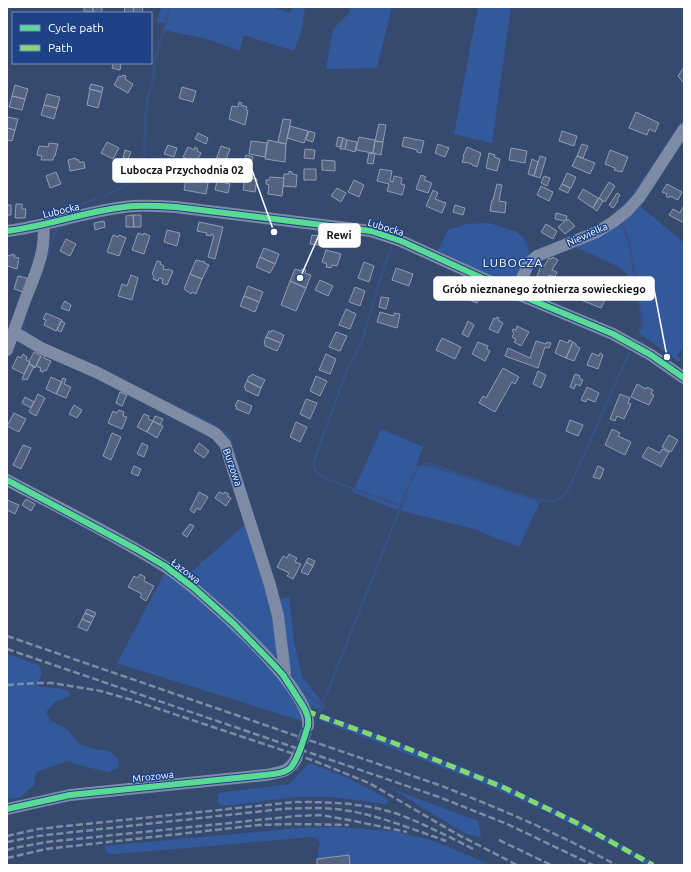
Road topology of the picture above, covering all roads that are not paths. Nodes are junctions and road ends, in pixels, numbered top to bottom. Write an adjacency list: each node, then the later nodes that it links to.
1 (684, 129): 4 (street, Niewielka)
2 (42, 225): 3 (street, Lubocka); 4 (street, Lubocka); 5 (street)
3 (7, 231)
4 (515, 293): 7 (street, Lubocka)
5 (14, 332): 6 (street); 9 (street, Burzowa)
6 (7, 350)
7 (684, 378)
8 (7, 480): 9 (street, Łazowa)
9 (283, 675): 10 (street, Łazowa)
10 (308, 726)
11 (296, 759): 12 (street, Mrozowa)
12 (7, 809)

